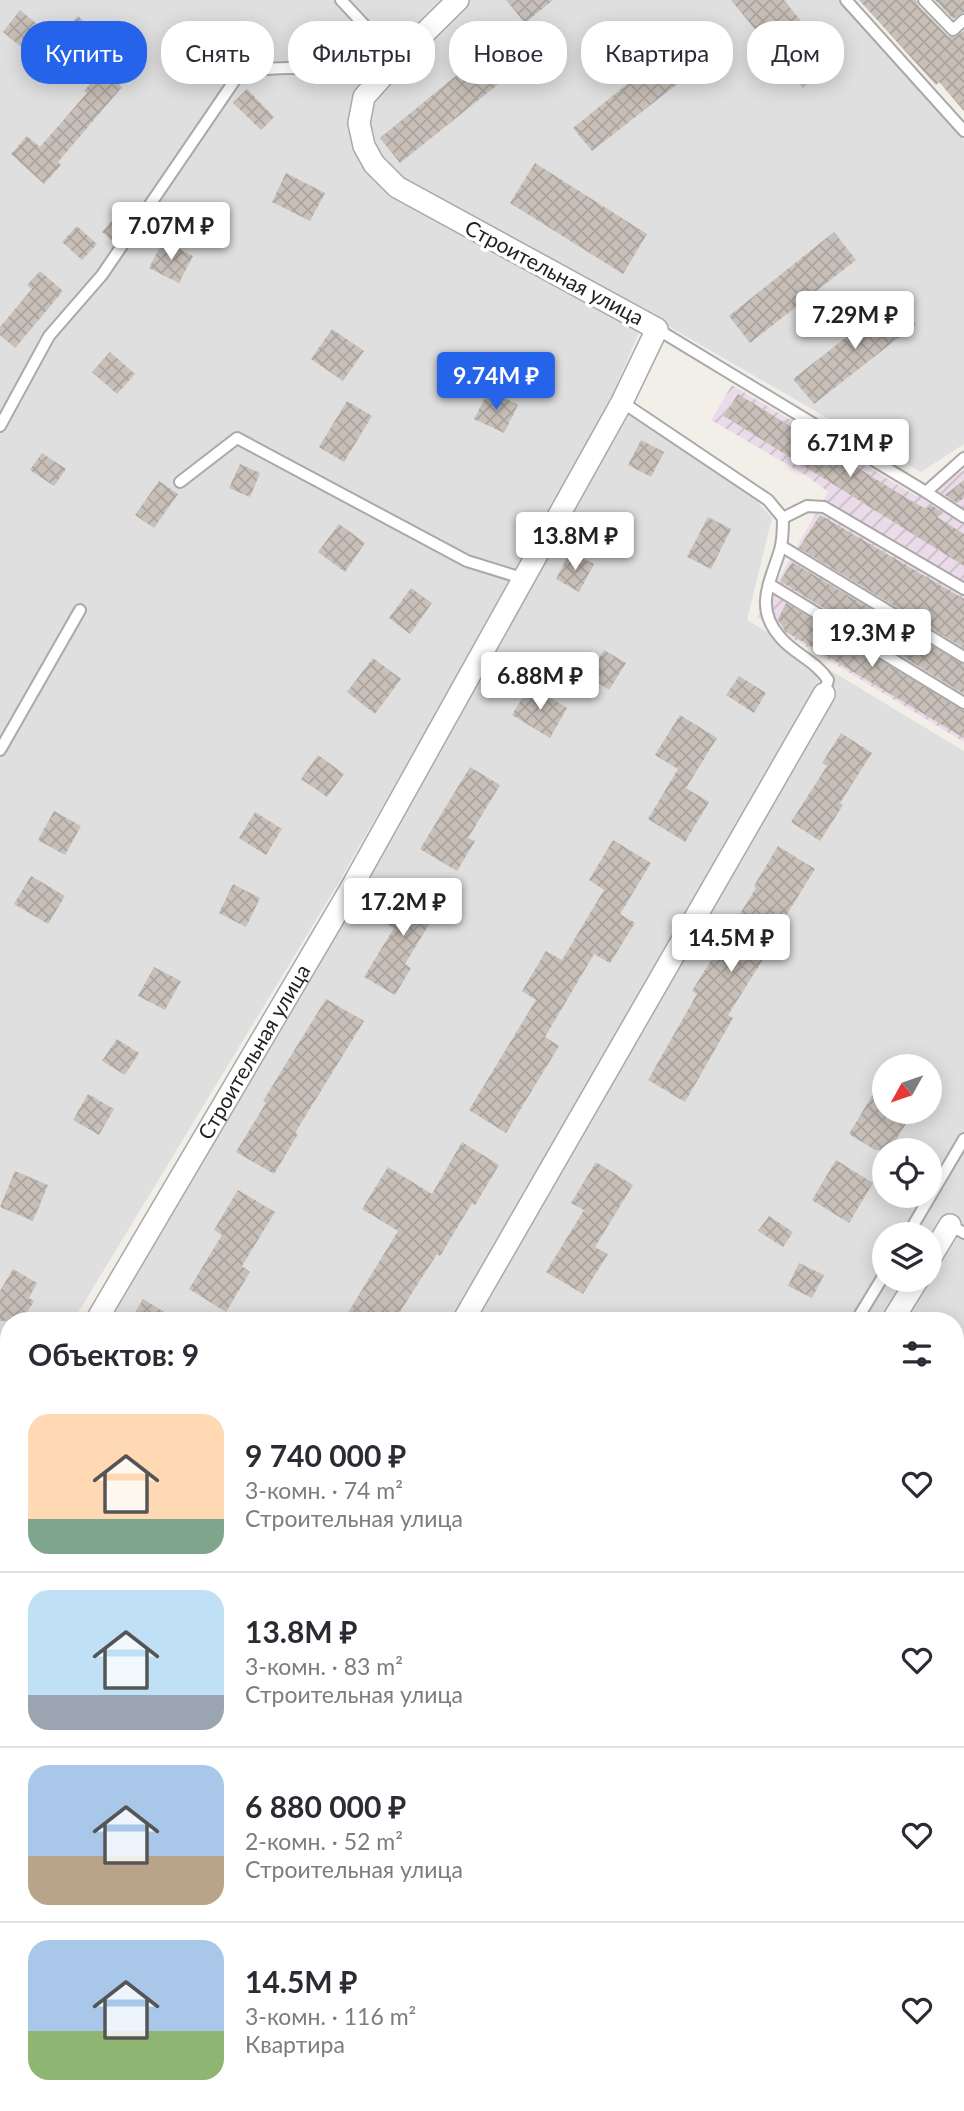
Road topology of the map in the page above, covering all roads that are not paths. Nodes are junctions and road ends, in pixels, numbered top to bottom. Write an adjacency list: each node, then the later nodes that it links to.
1 (341, 0): 6 (lane)
2 (458, 0): 7 (street, Строительная улица)
3 (846, 0): 10 (lane)
4 (924, 0): 5 (lane)
5 (964, 20)
6 (361, 21)
7 (435, 23)
8 (288, 70): 13 (lane)
9 (374, 84): 11 (street, Строительная улица)
10 (964, 131)
11 (657, 329): 12 (street, Строительная улица); 16 (lane)
12 (622, 402): 18 (lane); 20 (street, Строительная улица)
13 (0, 426)
14 (964, 458): 16 (lane)
15 (180, 482): 20 (lane)
16 (926, 492): 17 (lane)
17 (964, 517)
18 (783, 518): 19 (lane); 22 (lane)
19 (781, 547): 21 (lane); 24 (lane)
20 (525, 579): 34 (street, Строительная улица)
21 (769, 584): 25 (lane); 26 (lane)
22 (964, 589)
23 (80, 610): 27 (lane)
24 (964, 657)
25 (824, 694): 35 (street)
26 (964, 703)
27 (0, 751)
28 (964, 1139): 29 (lane)
29 (915, 1222)
30 (957, 1229): 31 (street)
31 (942, 1246)
32 (874, 1292): 36 (lane)
33 (910, 1292): 37 (street)
34 (101, 1312)
35 (468, 1312)
36 (861, 1312)
37 (898, 1312)

